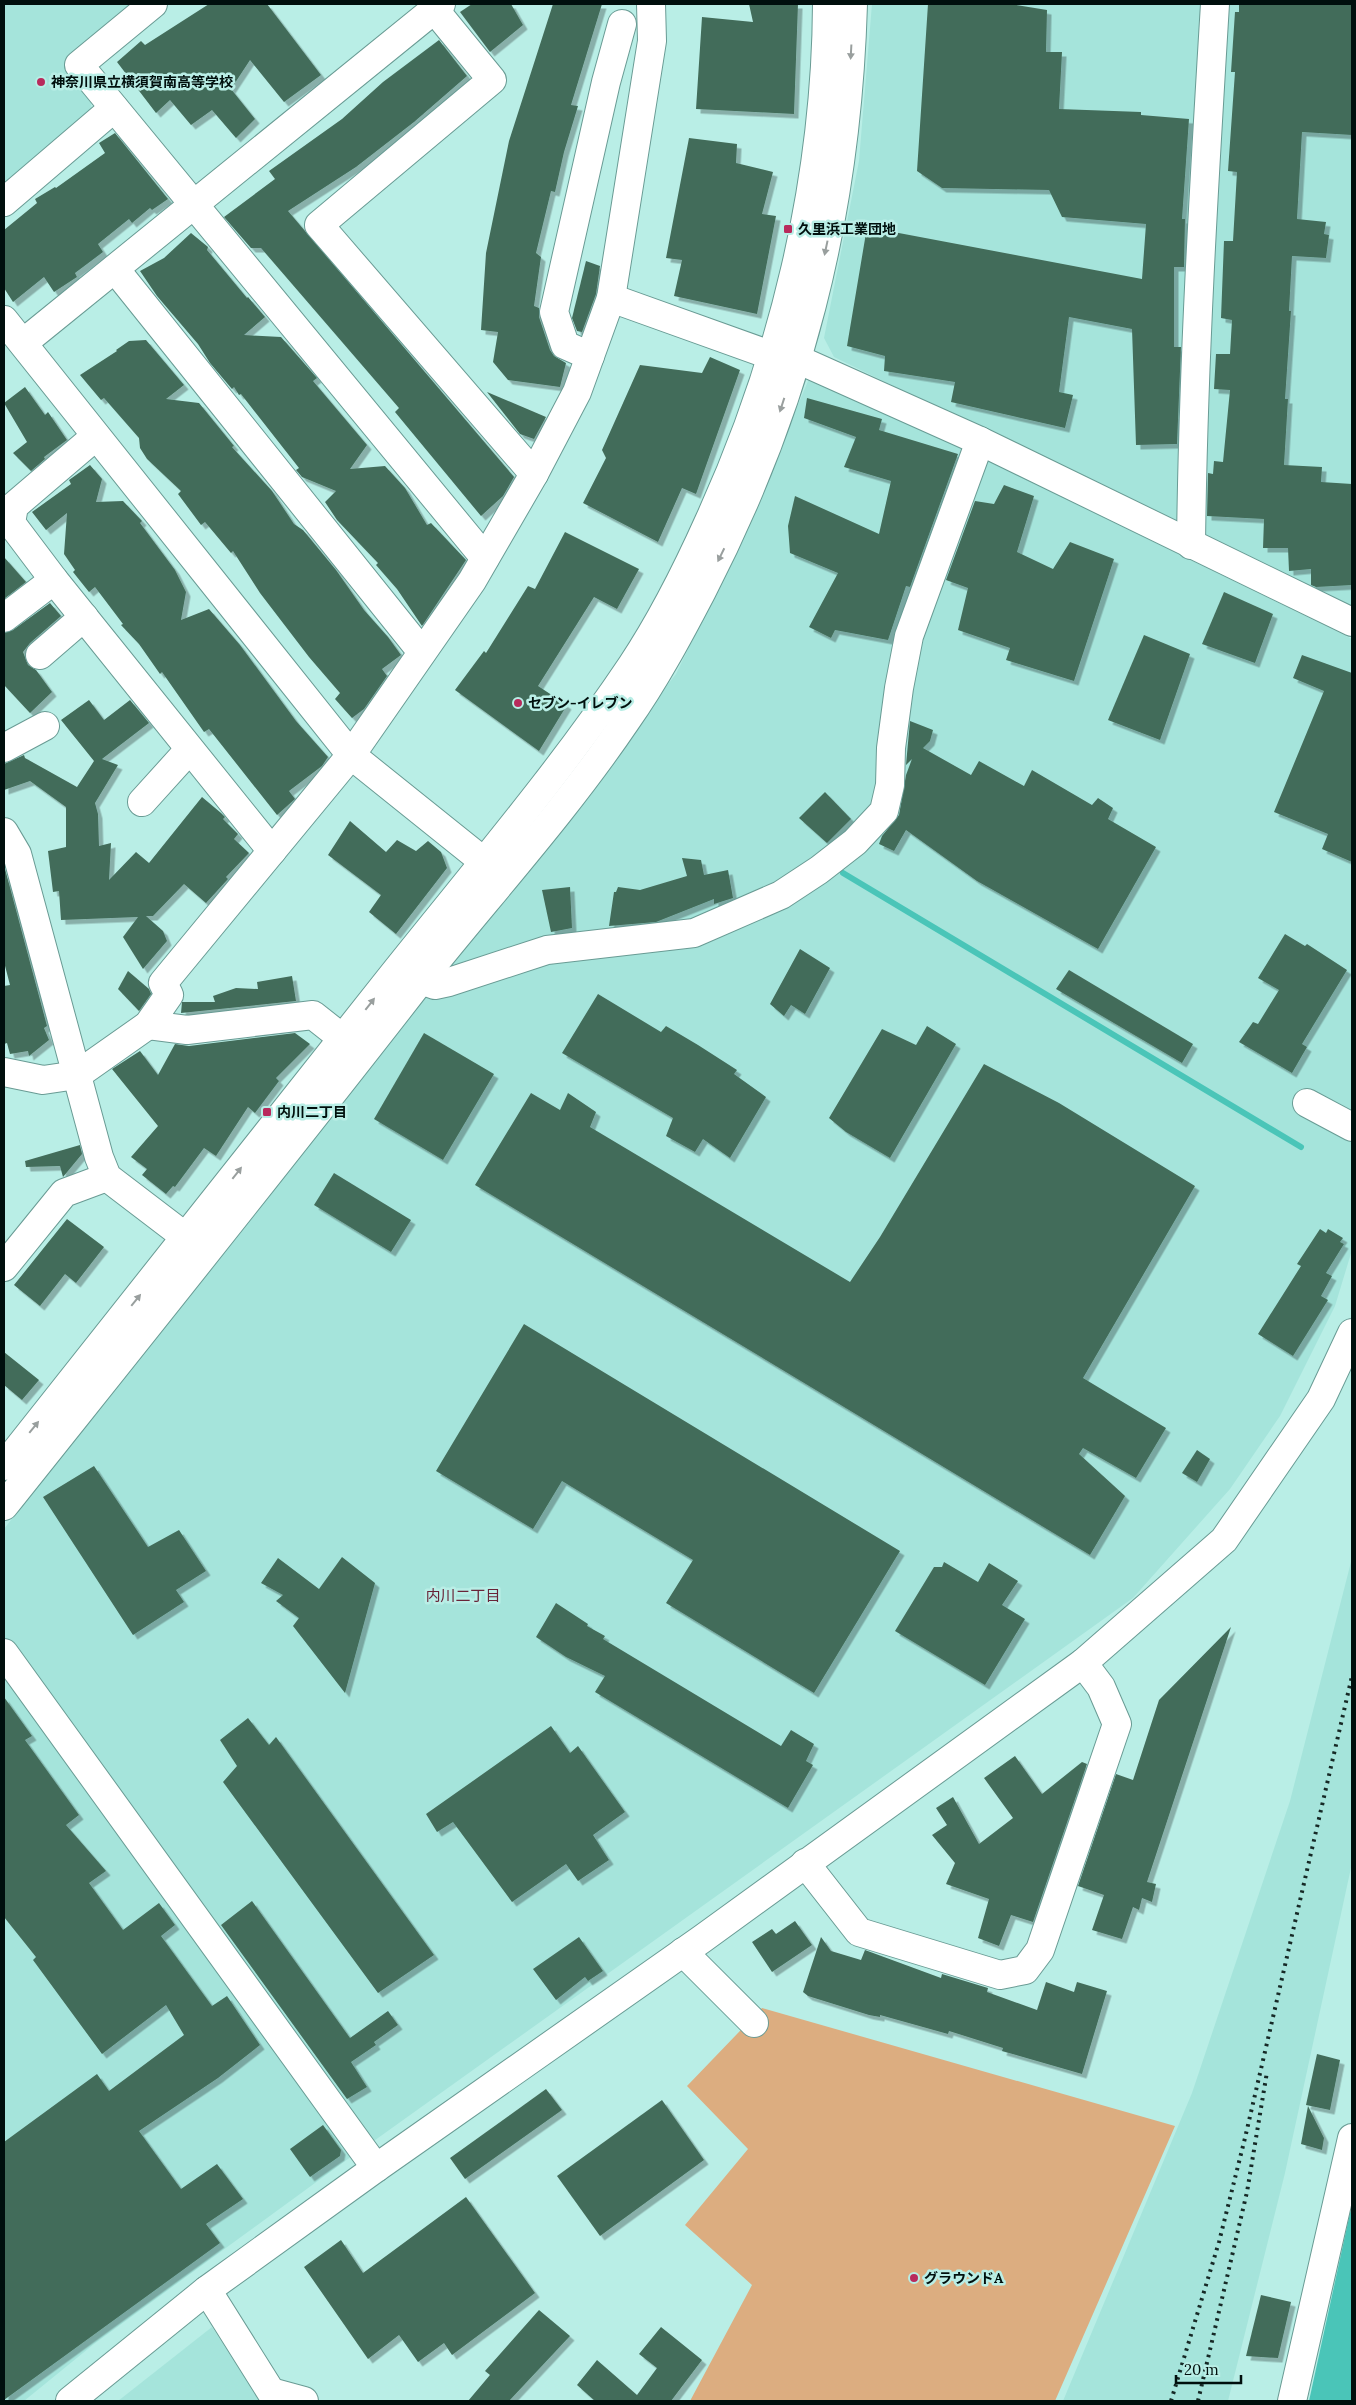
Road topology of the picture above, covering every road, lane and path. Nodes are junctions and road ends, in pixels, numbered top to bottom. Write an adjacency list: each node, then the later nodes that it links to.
1 (153, 4): 8 (street)
2 (651, 4): 12 (street)
3 (828, 4): 16 (street)
4 (852, 4): 16 (street, one-way to 16)
5 (1216, 4): 21 (street)
6 (438, 7): 10 (street); 19 (street)
7 (622, 24): 15 (street)
8 (114, 108): 9 (street); 10 (street)
9 (4, 202)
10 (193, 205): 11 (street); 22 (street)
11 (114, 269): 14 (street); 27 (street)
12 (611, 298): 15 (street); 16 (street)
13 (4, 320): 14 (street)
14 (23, 343): 17 (street)
15 (590, 356): 19 (street)
16 (785, 357): 18 (street); 36 (street); 37 (street, one-way to 37)
17 (96, 436): 20 (street); 32 (street)
18 (980, 441): 21 (street); 38 (street)
19 (534, 474): 22 (street)
20 (13, 542): 23 (street)
21 (1191, 545): 26 (street)
22 (485, 558): 27 (street)
23 (54, 580): 24 (street); 25 (street)
24 (84, 617): 28 (street); 31 (street)
25 (4, 618)
26 (1352, 622)
27 (422, 652): 32 (street)
28 (40, 655)
29 (45, 726): 30 (street)
30 (4, 748)
31 (189, 750): 33 (street); 35 (street)
32 (350, 755): 35 (street); 36 (street)
33 (142, 802)
34 (8, 850): 42 (street)
35 (272, 851): 39 (street)
36 (484, 862): 37 (street); 40 (street, one-way to 36)
37 (506, 879): 38 (street)
38 (421, 980): 40 (street)
39 (148, 1025): 40 (street); 42 (street)
40 (354, 1046): 46 (street)
41 (4, 1072): 42 (street)
42 (77, 1075): 45 (street)
43 (1308, 1104): 44 (street)
44 (1352, 1127)
45 (107, 1177): 46 (street); 47 (street)
46 (196, 1245): 49 (street, one-way to 46); 50 (street)
47 (4, 1266)
48 (1352, 1333): 52 (street)
49 (4, 1466)
50 (4, 1506)
51 (4, 1653): 57 (street)
52 (1083, 1663): 53 (street); 53 (street)
53 (805, 1863): 54 (street)
54 (683, 1952): 55 (street); 57 (street)
55 (754, 2023)
56 (1352, 2138): 61 (street)
57 (376, 2168): 58 (street)
58 (207, 2290): 59 (street); 60 (street)
59 (70, 2401)
60 (304, 2401)
61 (1292, 2401)

